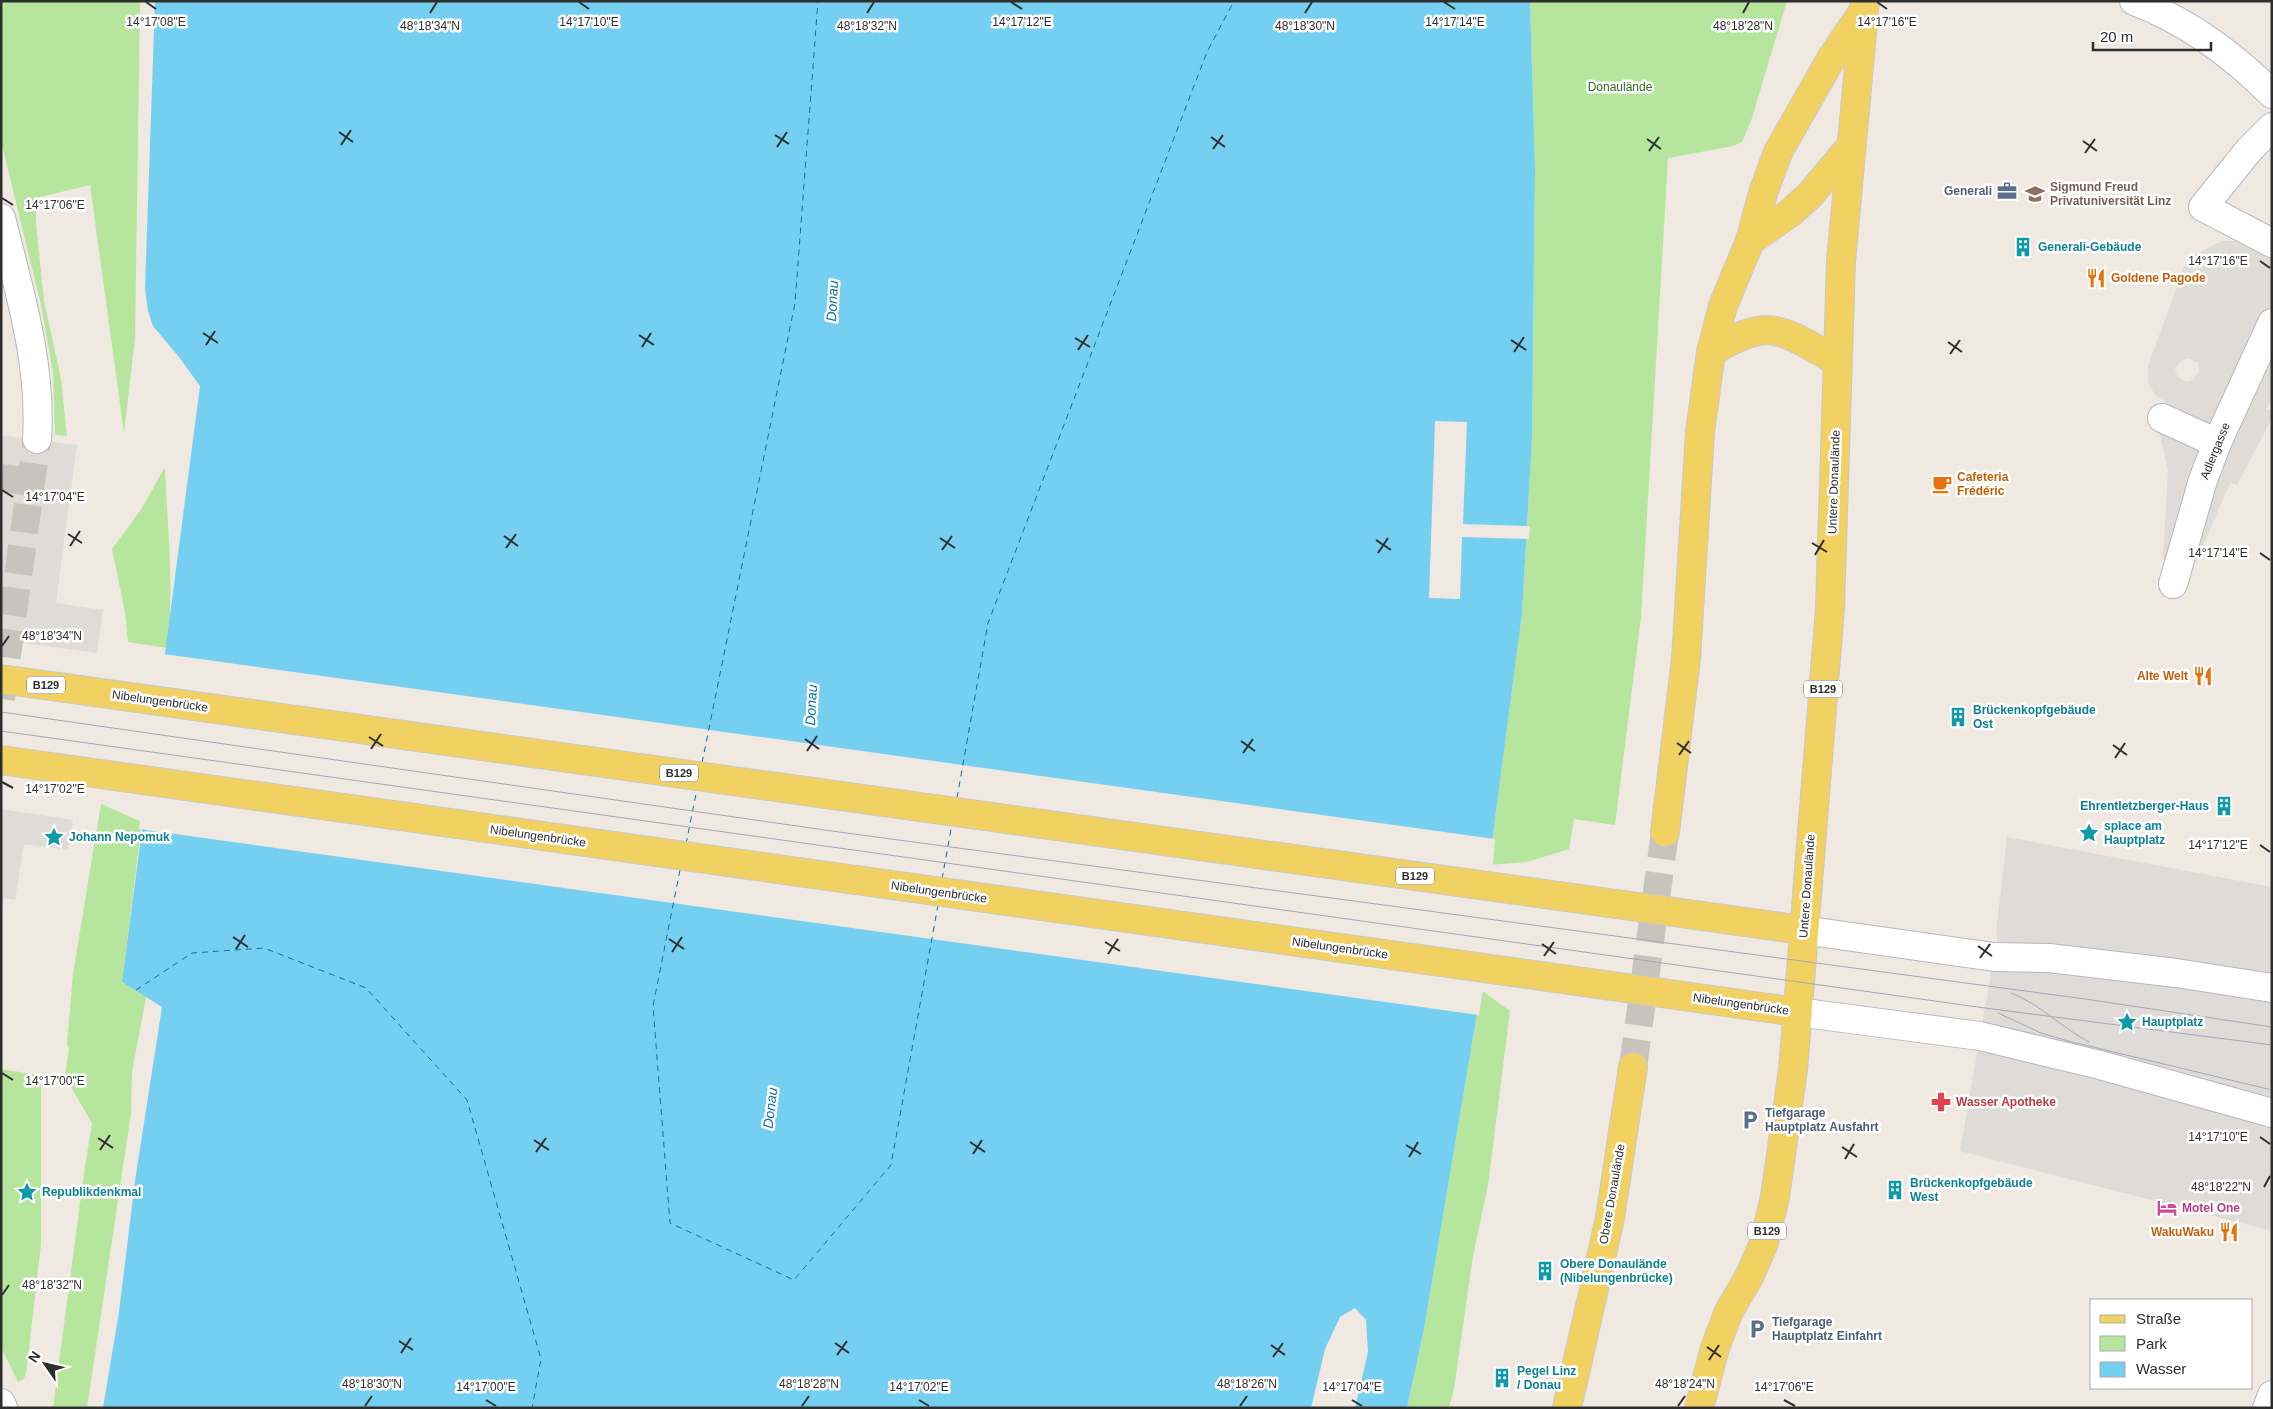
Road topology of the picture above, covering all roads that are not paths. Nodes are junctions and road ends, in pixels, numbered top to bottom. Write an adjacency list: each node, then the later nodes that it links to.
1 (2134, 1): 3 (street)
2 (1864, 6): 5 (main road, Untere Donaulände); 7 (main road, Untere Donaulände)
3 (2272, 94)
4 (2272, 127): 8 (street)
5 (1851, 146): 7 (main road); 11 (main road, Untere Donaulände)
6 (1, 218): 13 (street)
7 (1750, 241): 10 (main road, Untere Donaulände)
8 (2272, 243)
9 (2272, 323): 14 (street, Adlergasse)
10 (1711, 352): 11 (main road); 18 (main road, Untere Donaulände)
11 (1837, 361): 19 (main road, Untere Donaulände / B129)
12 (2162, 418): 14 (street)
13 (37, 439)
14 (2217, 443): 15 (street, Adlergasse)
15 (2173, 584)
16 (1, 679): 19 (main road, Nibelungenbrücke / B129)
17 (1, 760): 21 (main road, Nibelungenbrücke)
18 (1665, 832)
19 (1803, 930): 20 (street); 21 (main road, Untere Donaulände / B129)
20 (2272, 988)
21 (1797, 1012): 23 (street); 28 (main road, B129)
22 (1633, 1067): 27 (main road, Obere Donaulände)
23 (2272, 1113)
24 (2272, 1395): 29 (street)
25 (1, 1403): 26 (street)
26 (4, 1408)
27 (1568, 1408)
28 (1699, 1408)
29 (2267, 1408)

